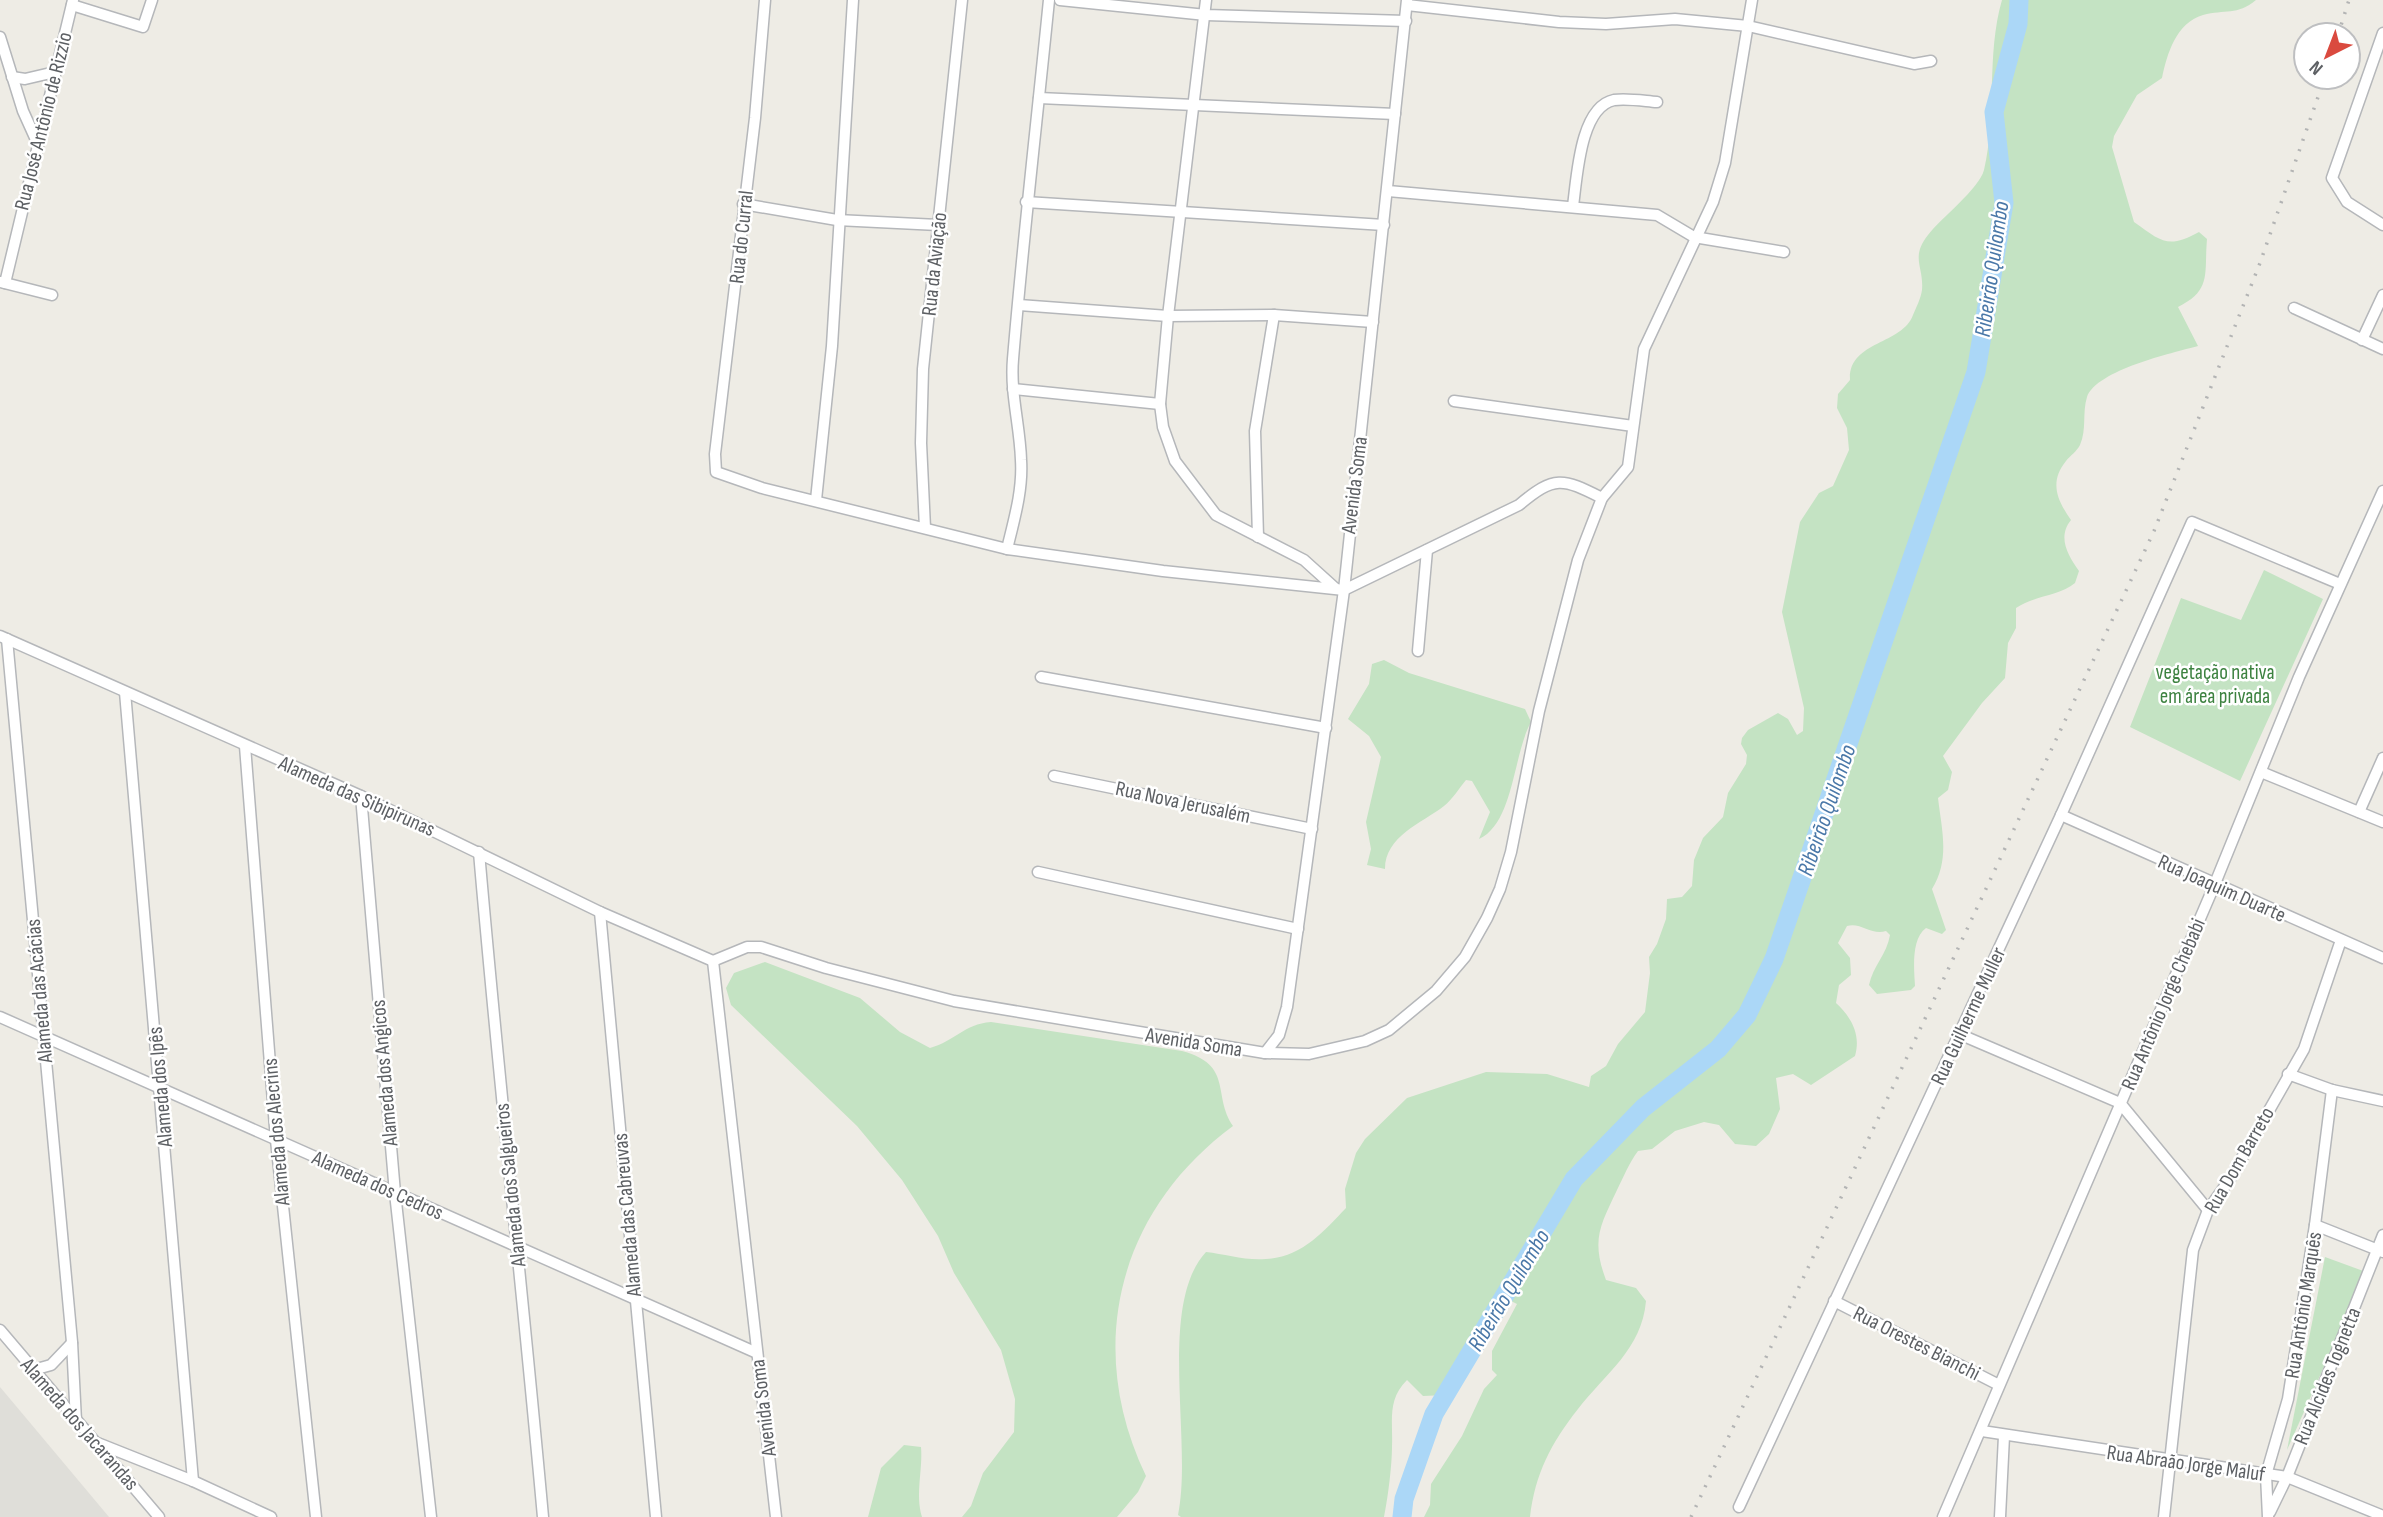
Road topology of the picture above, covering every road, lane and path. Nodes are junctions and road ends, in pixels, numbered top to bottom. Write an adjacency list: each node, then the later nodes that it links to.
1 (152, 0): 9 (street)
2 (765, 0): 26 (street, Rua do Curral)
3 (853, 0): 29 (street)
4 (962, 0): 30 (street, Rua da Aviação)
5 (1049, 0): 19 (street)
6 (1060, 0): 11 (street)
7 (1206, 0): 11 (street)
8 (1752, 0): 13 (street)
9 (73, 2): 17 (street, Rua José Antônio de Rizzio)
10 (1407, 2): 12 (street, Avenida Soma); 13 (street)
11 (1206, 15): 12 (street); 21 (street)
12 (1406, 21): 22 (street, Avenida Soma)
13 (1748, 26): 16 (street); 33 (street)
14 (2383, 33): 32 (street)
15 (0, 37): 18 (street)
16 (1931, 61)
17 (55, 72): 18 (street); 23 (street, Rua José Antônio de Rizzio)
18 (12, 77): 23 (street)
19 (1039, 98): 21 (street); 25 (street)
20 (1657, 102): 27 (street)
21 (1192, 106): 22 (street); 28 (street)
22 (1395, 114): 24 (street, Avenida Soma)
23 (37, 142): 35 (street, Rua José Antônio de Rizzio)
24 (1388, 191): 27 (street); 31 (street, Avenida Soma)
25 (1026, 202): 28 (street); 38 (street)
26 (743, 204): 29 (street); 51 (street, Rua do Curral)
27 (1573, 206): 33 (street)
28 (1180, 212): 31 (street); 41 (street)
29 (837, 220): 30 (street); 51 (street)
30 (938, 225): 52 (street, Rua da Aviação)
31 (1384, 225): 42 (street, Avenida Soma)
32 (2383, 225)
33 (1694, 237): 34 (street); 48 (street)
34 (1784, 252)
35 (2, 282): 36 (street)
36 (52, 295)
37 (2383, 295): 43 (street)
38 (1019, 305): 41 (street); 45 (street)
39 (2294, 308): 43 (street)
40 (1275, 315): 41 (street); 42 (street); 53 (street)
41 (1168, 316): 47 (street)
42 (1373, 322): 57 (street, Avenida Soma)
43 (2362, 340): 44 (street)
44 (2383, 349)
45 (1013, 389): 47 (street); 54 (street)
46 (1454, 401): 48 (street)
47 (1160, 404): 53 (street)
48 (1633, 426): 50 (street)
49 (2383, 491): 56 (street, Rua Antônio Jorge Chebabi)
50 (1602, 498): 55 (street); 83 (street)
51 (816, 500): 52 (street)
52 (925, 528): 54 (street)
53 (1258, 537): 57 (street)
54 (1007, 549): 57 (street)
55 (1427, 550): 57 (street); 59 (street)
56 (2340, 584): 65 (street, Rua Antônio Jorge Chebabi); 69 (street, Rua Guilherme Muller)
57 (1340, 589): 62 (street, Avenida Soma)
58 (4, 637): 61 (street, Alameda das Sibipirunas); 82 (street, Alameda das Acácias)
59 (1418, 651)
60 (1041, 677): 62 (street)
61 (125, 692): 63 (street, Alameda das Sibipirunas); 85 (street, Alameda dos Ipês)
62 (1326, 728): 71 (street, Avenida Soma)
63 (244, 746): 67 (street, Alameda das Sibipirunas); 89 (street, Alameda dos Alecrins)
64 (2383, 758): 68 (street)
65 (2261, 772): 68 (street); 74 (street, Rua Antônio Jorge Chebabi)
66 (1054, 776): 71 (street, Rua Nova Jerusalém)
67 (361, 796): 72 (street, Alameda das Sibipirunas); 90 (street, Alameda dos Angicos)
68 (2359, 812): 70 (street)
69 (2062, 816): 74 (street, Rua Joaquim Duarte); 81 (street, Rua Guilherme Muller)
70 (2383, 822)
71 (1312, 829): 76 (street, Avenida Soma)
72 (479, 852): 75 (street, Alameda das Sibipirunas); 94 (street, Alameda dos Salgueiros)
73 (1038, 872): 76 (street)
74 (2214, 886): 77 (street, Rua Joaquim Duarte); 88 (street, Rua Antônio Jorge Chebabi)
75 (600, 912): 79 (street, Alameda das Sibipirunas); 96 (street, Alameda das Cabreuvas)
76 (1298, 929): 83 (street, Avenida Soma)
77 (2341, 940): 78 (street, Rua Joaquim Duarte); 84 (street, Rua Dom Barreto)
78 (2383, 958)
79 (712, 961): 83 (street, Avenida Soma); 100 (street, Avenida Soma)
80 (0, 1017): 82 (street, Alameda dos Cedros)
81 (1959, 1034): 88 (street); 97 (street, Rua Guilherme Muller)
82 (43, 1037): 85 (street, Alameda dos Cedros); 99 (street, Alameda das Acácias)
83 (1265, 1053)
84 (2288, 1074): 86 (street); 91 (street, Rua Dom Barreto)
85 (160, 1090): 89 (street, Alameda dos Cedros); 110 (street, Alameda dos Ipês)
86 (2332, 1090): 87 (street); 92 (street, Rua Antônio Marquês)
87 (2383, 1101)
88 (2120, 1104): 91 (street); 102 (street, Rua Antônio Jorge Chebabi)
89 (275, 1140): 90 (street, Alameda dos Cedros); 116 (street, Alameda dos Alecrins)
90 (395, 1193): 94 (street, Alameda dos Cedros); 117 (street, Alameda dos Angicos)
91 (2208, 1210): 107 (street, Rua Dom Barreto)
92 (2315, 1225): 95 (street); 108 (street, Rua Antônio Marquês)
93 (2383, 1235): 95 (street, Rua Alcides Tognetta)
94 (514, 1244): 96 (street, Alameda dos Cedros); 118 (street, Alameda dos Salgueiros)
95 (2380, 1251): 109 (street, Rua Alcides Tognetta)
96 (635, 1300): 100 (street, Alameda dos Cedros); 119 (street, Alameda das Cabreuvas)
97 (1834, 1301): 102 (street, Rua Orestes Bianchi); 111 (street, Rua Guilherme Muller)
98 (0, 1330): 101 (street, Alameda dos Jacarandas)
99 (72, 1342): 101 (street); 103 (street, Alameda das Acácias)
100 (757, 1353): 120 (street, Avenida Soma)
101 (33, 1370): 103 (street, Alameda dos Jacarandas)
102 (1999, 1385): 104 (street, Rua Antônio Jorge Chebabi)
103 (76, 1421): 106 (street, Alameda dos Jacarandas)
104 (1982, 1431): 105 (street, Rua Abraão Jorge Maluf); 121 (street, Rua Antônio Jorge Chebabi)
105 (2004, 1436): 107 (street, Rua Abraão Jorge Maluf); 122 (street)
106 (93, 1441): 110 (street); 114 (street, Alameda dos Jacarandas)
107 (2170, 1461): 108 (street, Rua Abraão Jorge Maluf); 123 (street, Rua Dom Barreto)
108 (2266, 1475): 109 (street, Rua Abraão Jorge Maluf); 112 (street, Rua Antônio Marquês)
109 (2287, 1477): 112 (street, Rua Alcides Tognetta); 113 (street, Rua Abraão Jorge Maluf)
110 (193, 1481): 115 (street)
111 (1739, 1507)
112 (2269, 1516)
113 (2383, 1516)
114 (159, 1517)
115 (271, 1517)
116 (316, 1517)
117 (431, 1517)
118 (543, 1517)
119 (656, 1517)
120 (776, 1517)
121 (1943, 1517)
122 (2000, 1517)
123 (2164, 1517)

